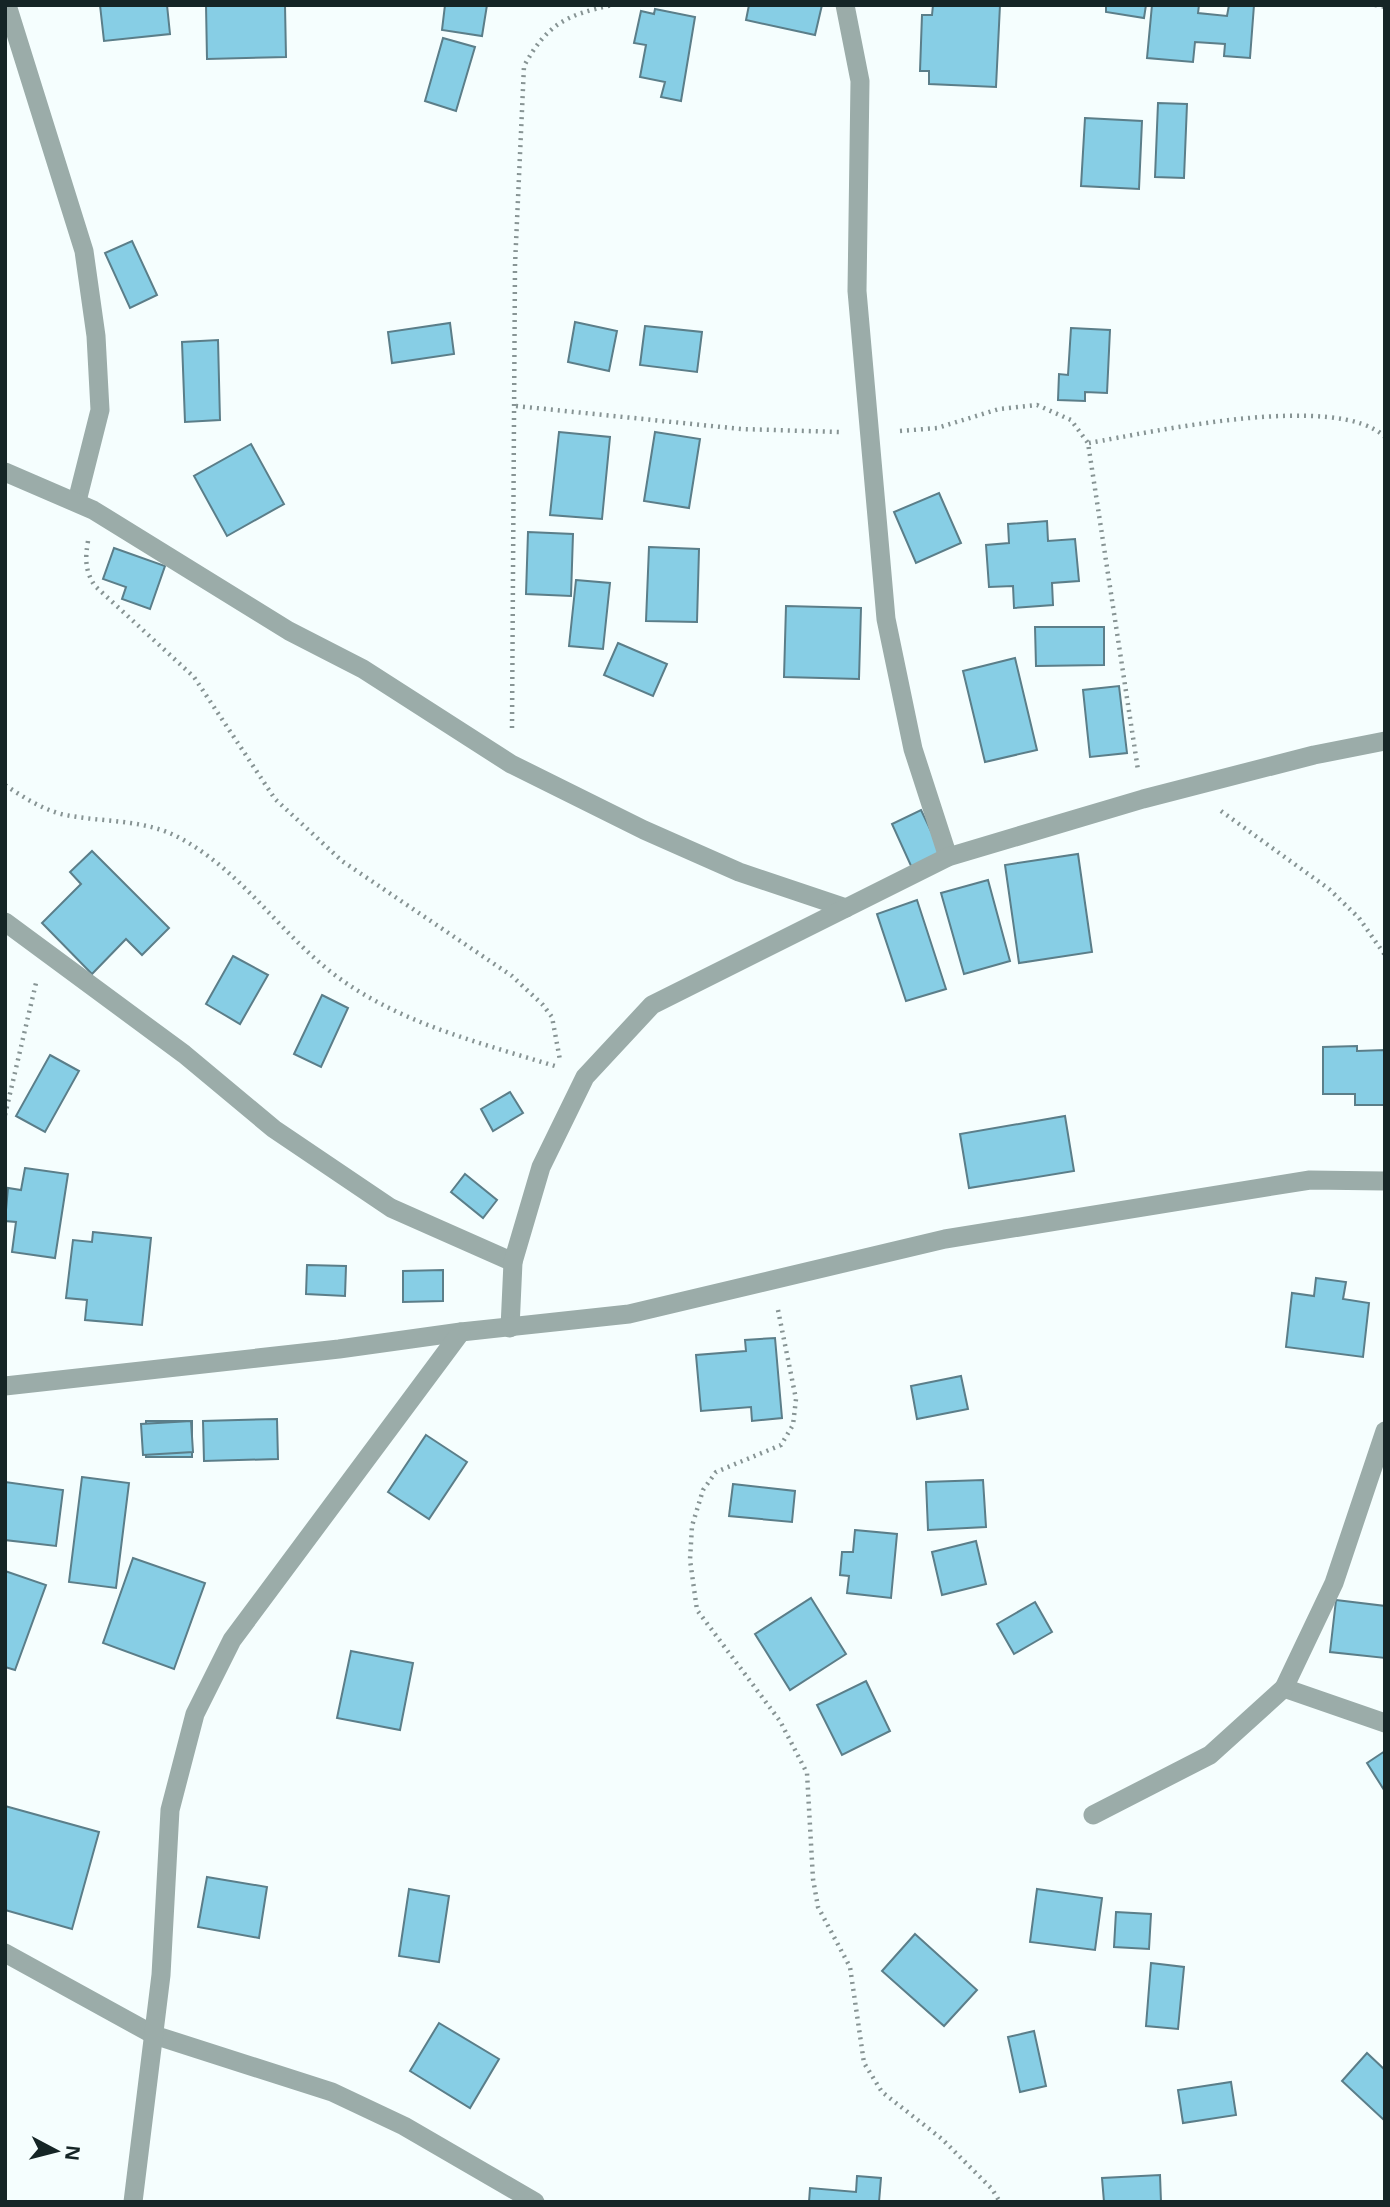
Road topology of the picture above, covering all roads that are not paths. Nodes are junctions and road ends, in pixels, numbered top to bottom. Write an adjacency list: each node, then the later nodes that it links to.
1 (8, 5): 4 (street)
2 (845, 5): 6 (street)
3 (5, 472): 4 (street)
4 (85, 506): 7 (street)
5 (1385, 741): 6 (street)
6 (948, 857): 7 (street)
7 (846, 908): 10 (street)
8 (5, 922): 10 (street)
9 (1385, 1181): 11 (street)
10 (513, 1262): 11 (street)
11 (510, 1328): 12 (street)
12 (461, 1332): 13 (street); 19 (street)
13 (5, 1385)
14 (1385, 1432): 15 (street)
15 (1284, 1688): 16 (street); 17 (street)
16 (1385, 1723)
17 (1093, 1815)
18 (5, 1953): 19 (street)
19 (154, 2035): 20 (street); 21 (street)
20 (134, 2202)
21 (535, 2202)

